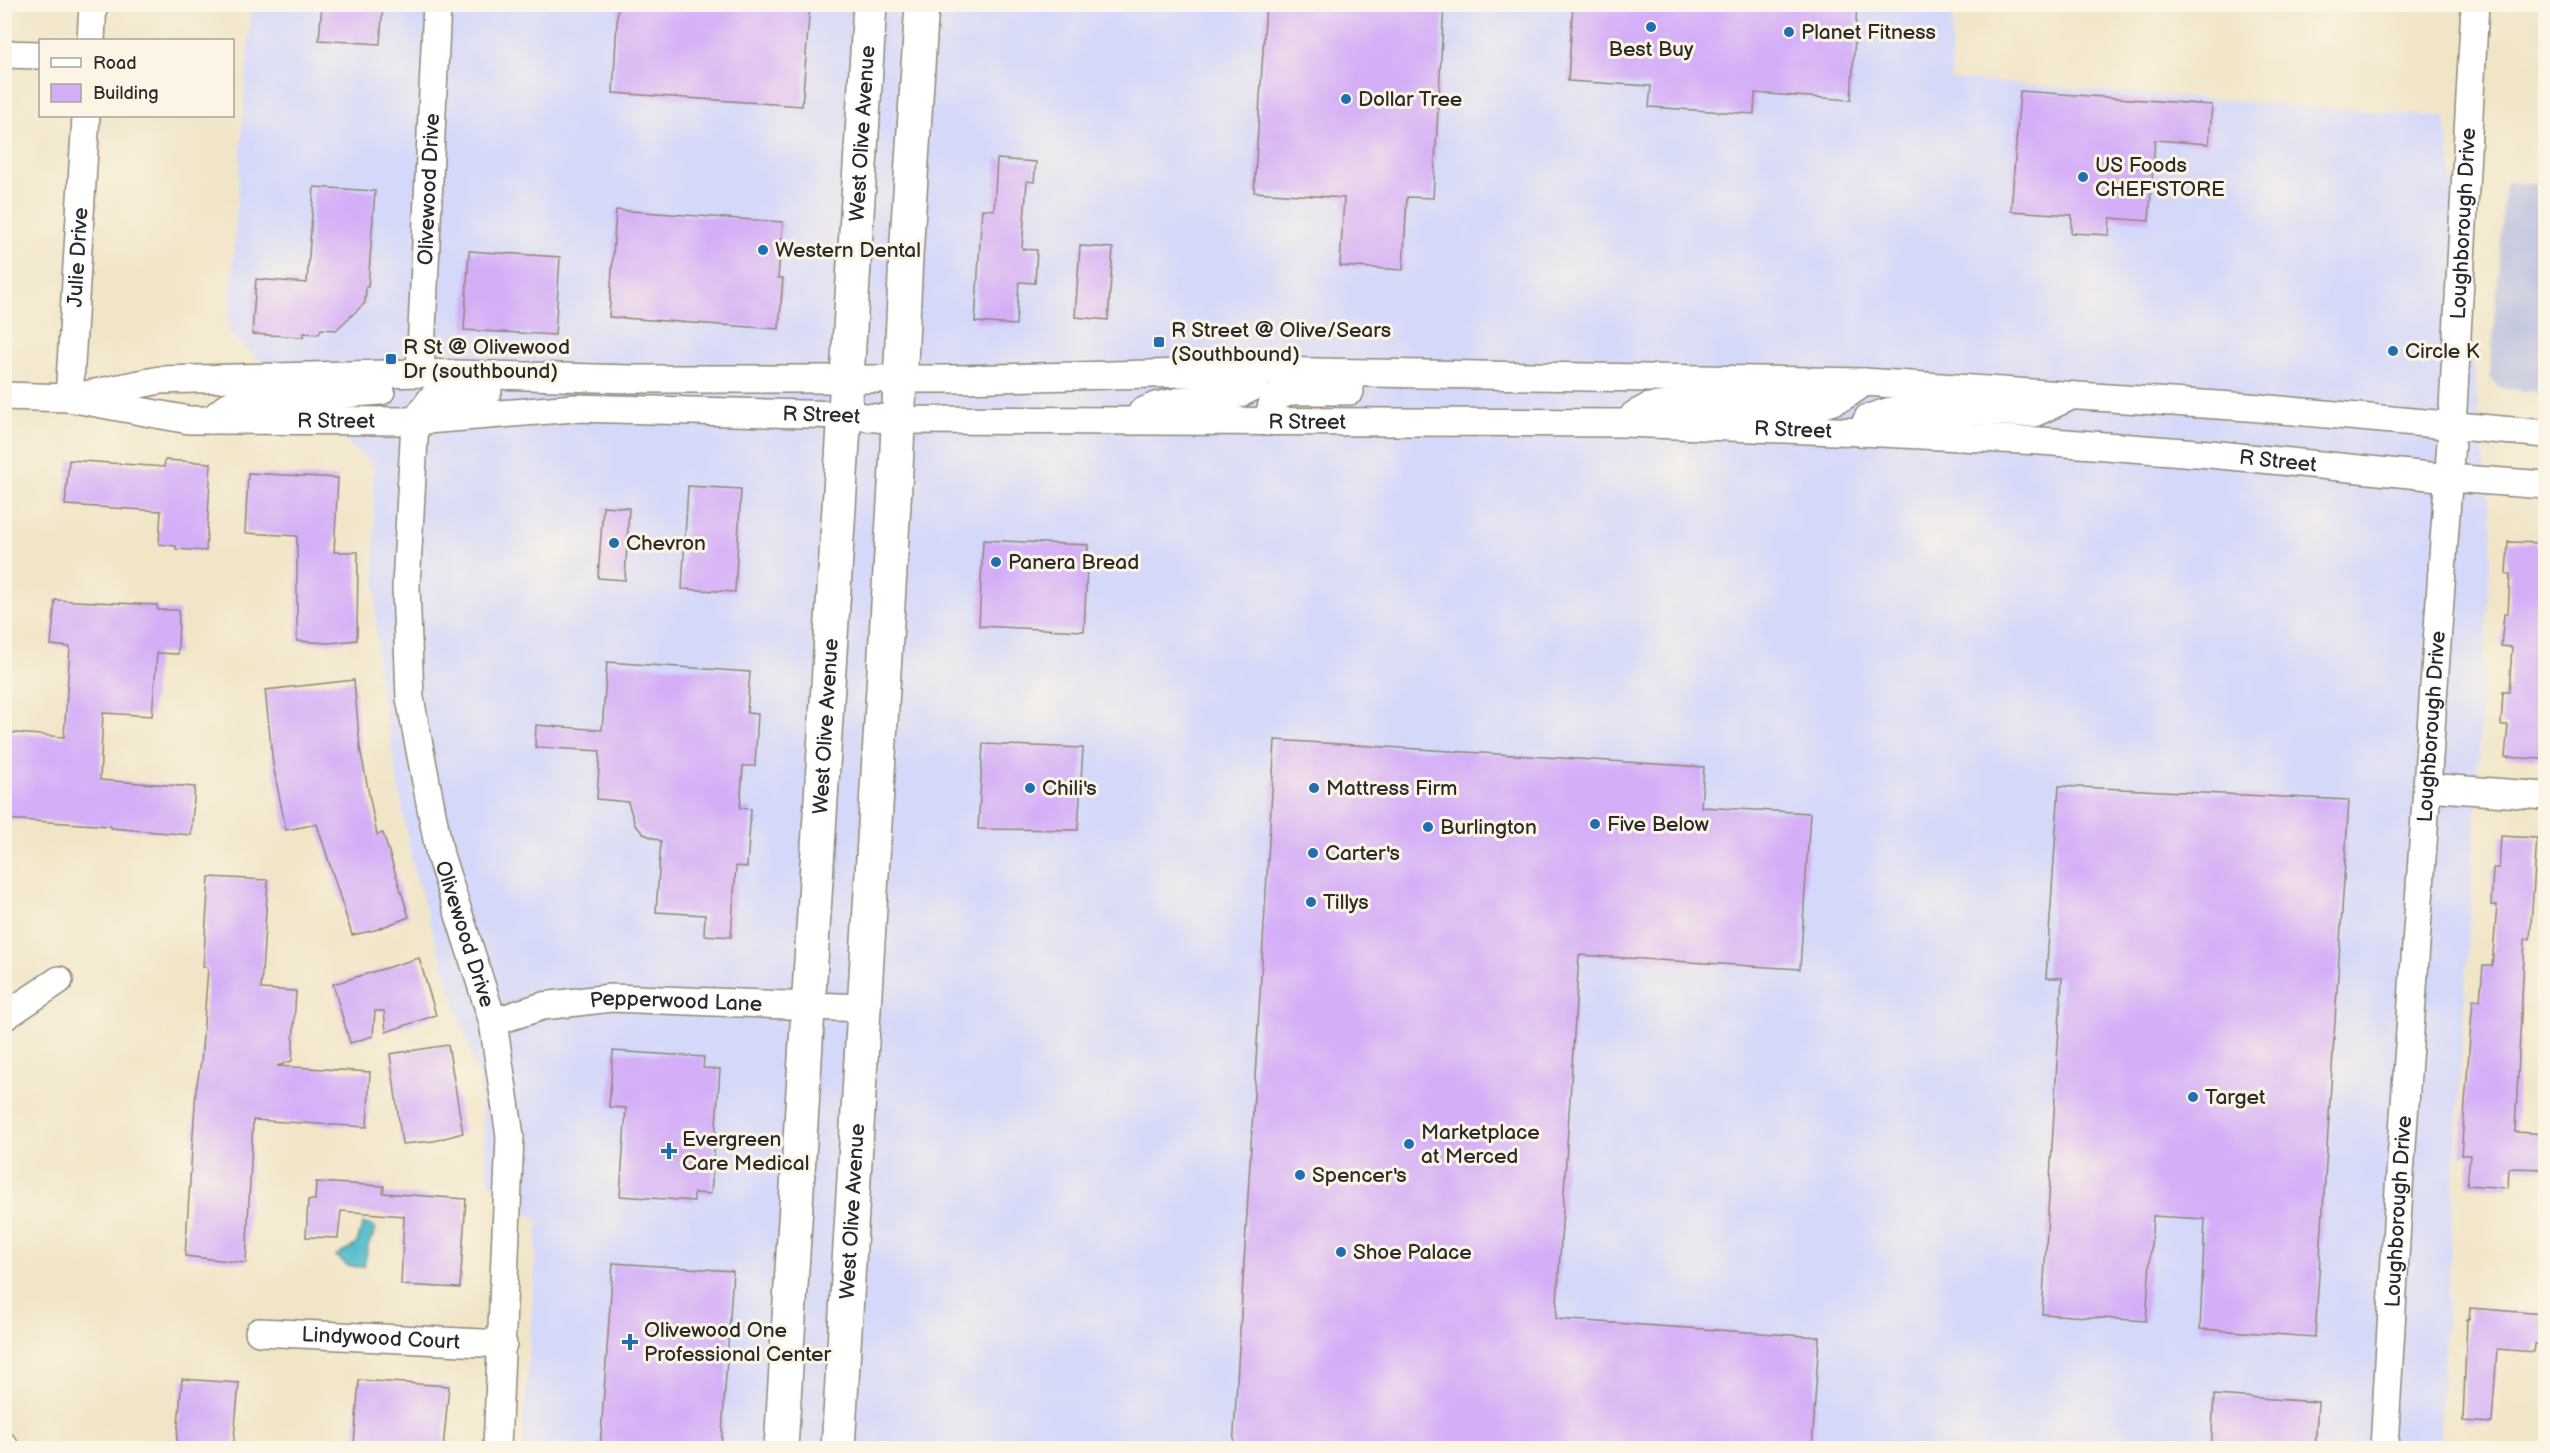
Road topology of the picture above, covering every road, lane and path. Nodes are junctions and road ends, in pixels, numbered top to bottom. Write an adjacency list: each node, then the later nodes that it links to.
1 (93, 4): 6 (street)
2 (437, 4): 11 (street, Olivewood Drive)
3 (870, 4): 14 (main road, West Olive Avenue)
4 (921, 4): 15 (main road, West Olive Avenue)
5 (2475, 4): 27 (street, Loughborough Drive)
6 (91, 39)
7 (4, 54): 8 (street)
8 (39, 56)
9 (86, 117): 19 (street, Julie Drive)
10 (1261, 371): 12 (street, R Street); 15 (street, R Street); 23 (street)
11 (420, 373): 13 (street, R Street); 19 (street, R Street); 21 (street)
12 (1471, 376): 16 (street, R Street); 25 (street)
13 (557, 377): 14 (street, R Street); 24 (street)
14 (846, 379): 15 (street, R Street); 20 (main road, West Olive Avenue)
15 (900, 379): 22 (main road, West Olive Avenue)
16 (1864, 382): 18 (street, R Street); 26 (street)
17 (4, 396): 19 (street, R Street)
18 (2070, 396): 27 (street, R Street); 28 (street)
19 (69, 398): 21 (street, R Street)
20 (844, 415): 22 (street, R Street); 24 (street, R Street); 35 (main road, West Olive Avenue)
21 (211, 420): 24 (street, R Street)
22 (898, 420): 23 (street, R Street); 36 (main road, West Olive Avenue)
23 (1132, 420): 25 (street, R Street)
24 (415, 421): 38 (street, Olivewood Drive)
25 (1267, 422): 26 (street, R Street)
26 (1624, 423): 28 (street, R Street)
27 (2452, 427): 29 (street, R Street); 30 (street, Loughborough Drive)
28 (1861, 432): 30 (street, R Street)
29 (2546, 434)
30 (2449, 478): 31 (street, R Street); 32 (street, Loughborough Drive)
31 (2546, 485)
32 (2427, 787): 33 (street); 44 (street, Loughborough Drive)
33 (2546, 796)
34 (59, 980): 37 (street)
35 (807, 1005): 36 (street, Pepperwood Lane); 38 (street, Pepperwood Lane); 42 (main road, West Olive Avenue)
36 (863, 1008): 43 (main road, West Olive Avenue)
37 (4, 1017)
38 (493, 1022): 40 (street, Olivewood Drive)
39 (259, 1332): 40 (street, Lindywood Court)
40 (503, 1344): 41 (street, Olivewood Drive)
41 (497, 1449)
42 (781, 1449)
43 (838, 1449)
44 (2384, 1449)

